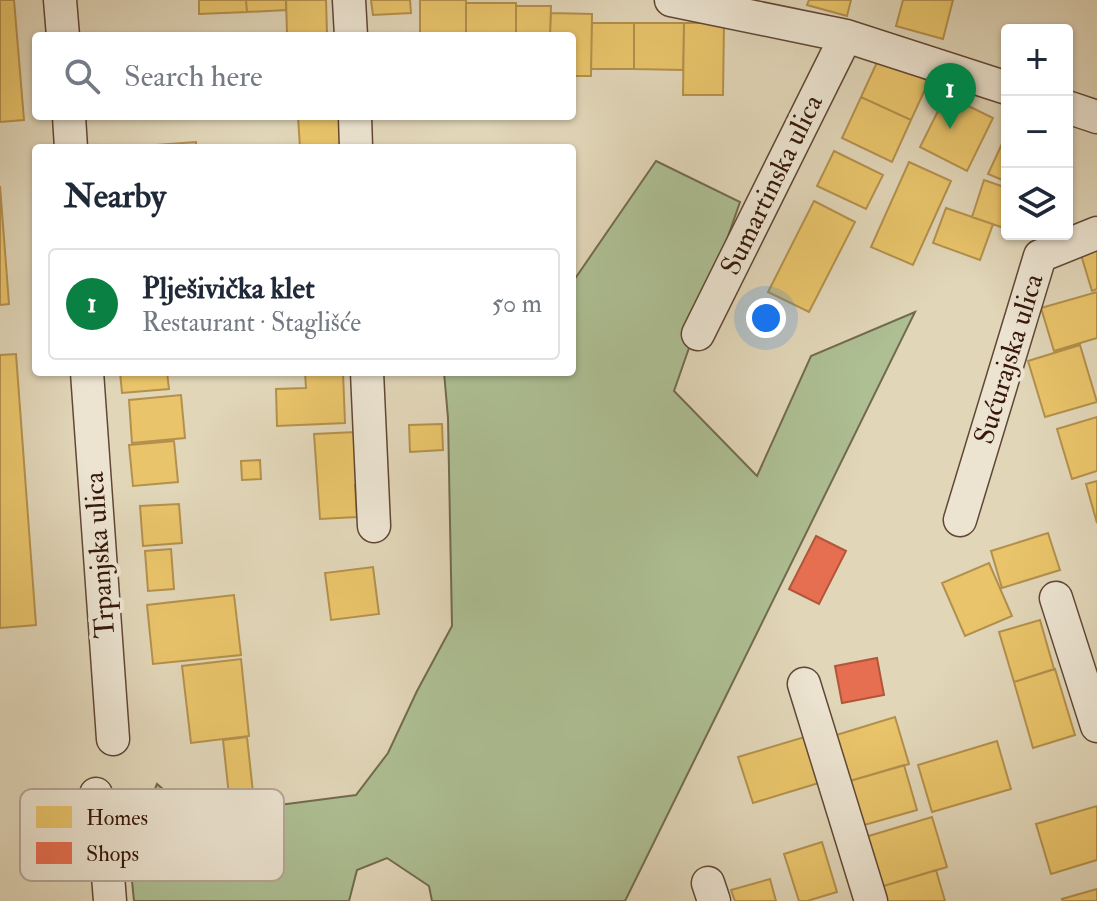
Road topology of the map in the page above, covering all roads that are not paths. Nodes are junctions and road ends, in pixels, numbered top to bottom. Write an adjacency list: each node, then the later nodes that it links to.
1 (60, 0): 4 (street)
2 (349, 0): 5 (street)
3 (671, 0): 6 (street)
4 (63, 32)
5 (351, 32)
6 (846, 36): 7 (street); 15 (street, Sumartinska ulica)
7 (1001, 86)
8 (1073, 109): 9 (street)
9 (1097, 117)
10 (69, 120): 12 (street)
11 (355, 120): 13 (street)
12 (71, 144)
13 (356, 144)
14 (1097, 233): 18 (street, Sućurajska ulica)
15 (698, 334)
16 (87, 376): 23 (street, Trpanjska ulica)
17 (367, 376): 19 (street)
18 (960, 520)
19 (374, 526)
20 (1056, 598): 22 (street)
21 (804, 684): 26 (street)
22 (1097, 726)
23 (113, 739)
24 (108, 881): 25 (street)
25 (110, 901)
26 (871, 901)

